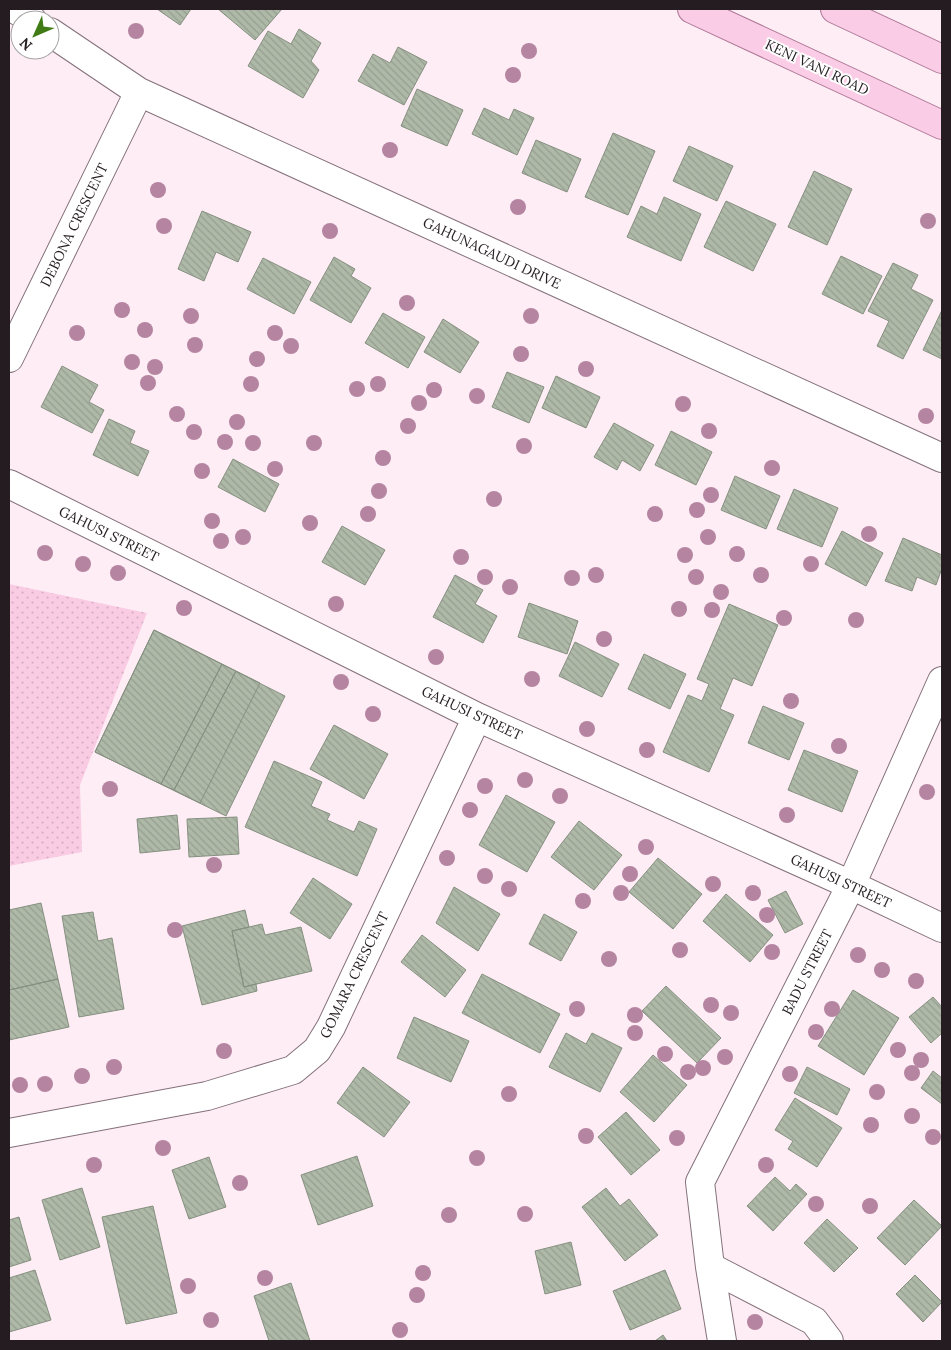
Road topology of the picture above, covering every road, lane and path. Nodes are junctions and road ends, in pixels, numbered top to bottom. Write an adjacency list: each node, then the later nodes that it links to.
1 (692, 9): 6 (main road, KENI VANI ROAD)
2 (834, 9): 4 (main road)
3 (60, 39): 5 (street, GAHUNAGAUDI DRIVE)
4 (942, 59)
5 (139, 92): 7 (street, DEBONA CRESCENT); 8 (street, GAHUNAGAUDI DRIVE)
6 (942, 125)
7 (9, 358)
8 (942, 458)
9 (9, 484): 11 (street, GAHUSI STREET)
10 (942, 681): 12 (street, BADU STREET)
11 (477, 717): 12 (street, GAHUSI STREET); 14 (street, GOMARA CRESCENT)
12 (851, 885): 13 (street, GAHUSI STREET); 15 (street, BADU STREET)
13 (942, 928)
14 (9, 1133)
15 (710, 1267): 16 (street, BADU STREET); 17 (street)
16 (722, 1341)
17 (829, 1341)

